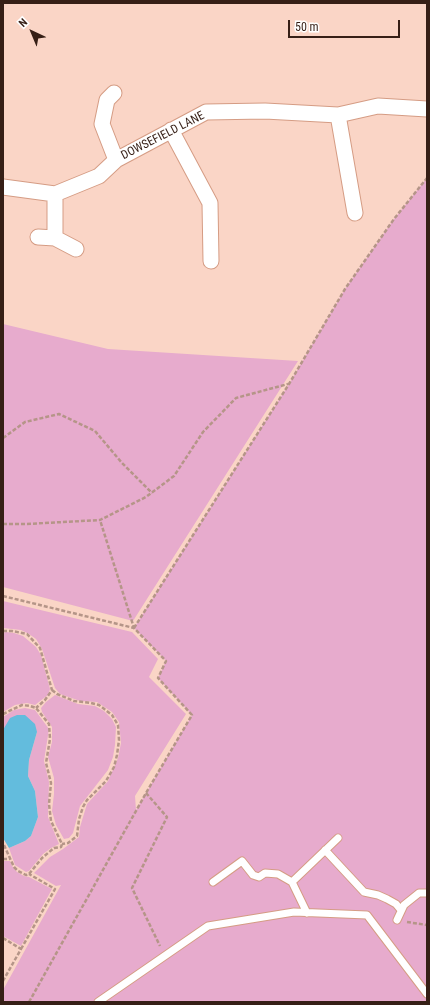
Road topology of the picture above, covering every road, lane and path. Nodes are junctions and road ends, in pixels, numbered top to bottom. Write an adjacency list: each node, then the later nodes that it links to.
1 (114, 93): 5 (street)
2 (427, 109): 3 (street, DOWSEFIELD LANE)
3 (338, 115): 4 (street, DOWSEFIELD LANE); 9 (street)
4 (171, 130): 5 (street, DOWSEFIELD LANE); 13 (street)
5 (116, 160): 8 (street, DOWSEFIELD LANE)
6 (427, 178): 14 (path)
7 (3, 187): 8 (street, DOWSEFIELD LANE)
8 (55, 194): 11 (street)
9 (355, 213)
10 (38, 237): 11 (street)
11 (55, 238): 12 (street)
12 (76, 249)
13 (211, 261)
14 (289, 384): 16 (path); 20 (path)
15 (3, 438): 16 (path)
16 (152, 493): 17 (path)
17 (100, 520): 18 (path); 20 (path)
18 (3, 524)
19 (3, 596): 20 (path)
20 (134, 628): 25 (path)
21 (3, 631): 22 (path)
22 (52, 690): 23 (path); 28 (path)
23 (36, 708): 24 (path); 28 (path)
24 (3, 714)
25 (146, 793): 41 (path); 44 (path)
26 (338, 838): 29 (lane)
27 (3, 843): 30 (path)
28 (62, 844): 32 (path)
29 (325, 850): 34 (lane); 36 (lane)
30 (10, 859): 31 (path); 32 (path)
31 (3, 860)
32 (29, 874): 40 (path)
33 (213, 882): 34 (lane)
34 (292, 882): 37 (lane)
35 (427, 893): 36 (lane)
36 (401, 910): 38 (lane)
37 (307, 913): 41 (lane); 43 (lane)
38 (397, 920)
39 (3, 938): 40 (path)
40 (21, 949): 42 (path)
41 (164, 957): 45 (lane)
42 (3, 980)
43 (427, 994)
44 (29, 1002)
45 (98, 1002)

